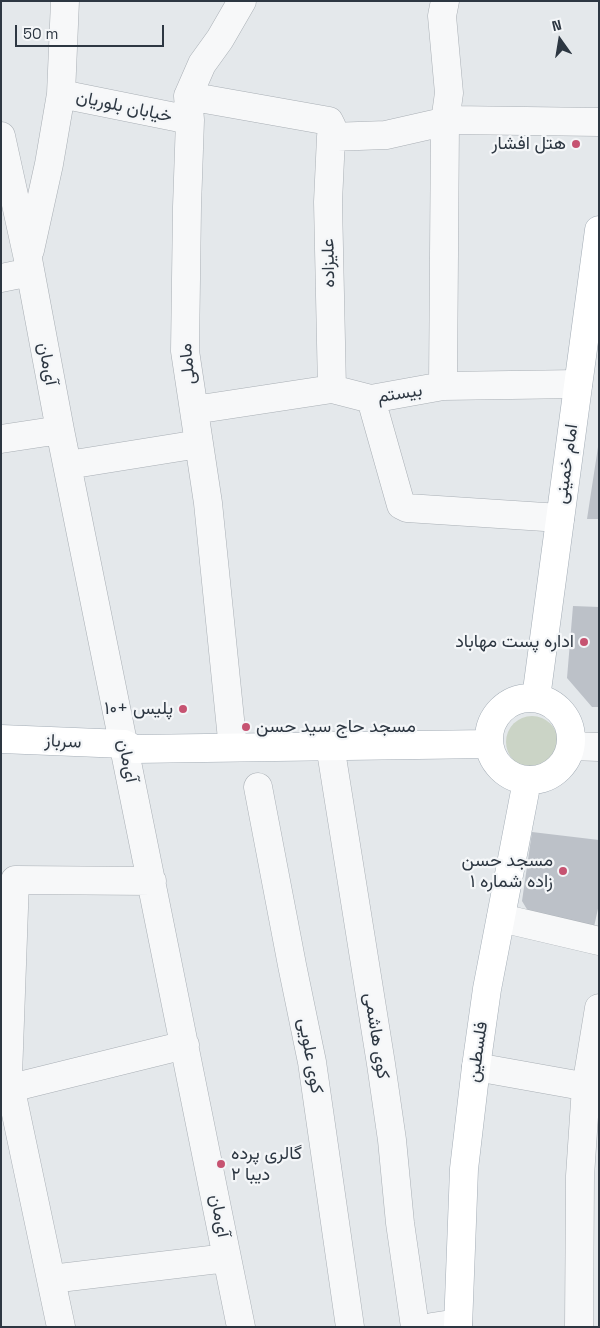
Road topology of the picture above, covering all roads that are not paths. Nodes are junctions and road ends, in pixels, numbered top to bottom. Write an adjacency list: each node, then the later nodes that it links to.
1 (65, 1): 4 (street, خیابان بلوریان)
2 (242, 1): 5 (street, ماملی)
3 (445, 1): 6 (street)
4 (61, 94): 5 (street, خیابان بلوریان); 11 (street)
5 (189, 108): 9 (street, خیابان بلوریان); 17 (street, ماملی)
6 (445, 122): 7 (street); 9 (street); 14 (street)
7 (599, 122)
8 (1, 136): 11 (street, آی‌مان)
9 (331, 137): 15 (street, علیزاده)
10 (599, 230): 13 (main road, امام خمینی)
11 (29, 266): 12 (street); 18 (street, آی‌مان)
12 (1, 278)
13 (578, 384): 14 (street, بیستم); 22 (main road, امام خمینی)
14 (443, 386): 16 (street, بیستم)
15 (332, 389): 16 (street, بیستم); 17 (street, بیستم)
16 (371, 400): 22 (street)
17 (194, 410): 20 (street, ماملی)
18 (60, 430): 19 (street); 21 (street, آی‌مان)
19 (1, 439)
20 (199, 444): 21 (street); 25 (street, ماملی)
21 (68, 465): 27 (street, آی‌مان)
22 (560, 518): 23 (main road, امام خمینی)
23 (536, 698): 26 (main road); 29 (main road)
24 (1, 739): 27 (main road, سرباز)
25 (232, 739): 26 (main road); 27 (main road)
26 (488, 740): 28 (main road); 31 (main road)
27 (124, 744): 28 (main road); 33 (street, آی‌مان)
28 (330, 745): 48 (street, کوی هاشمی)
29 (571, 746): 30 (street); 31 (main road)
30 (599, 746)
31 (527, 781): 34 (main road, فلسطین)
32 (258, 787): 47 (street, کوی علویی)
33 (152, 881): 37 (street, آی‌مان); 39 (street)
34 (501, 918): 35 (street); 38 (main road, فلسطین)
35 (599, 942)
36 (599, 1008): 40 (street)
37 (185, 1045): 39 (street); 42 (street, آی‌مان)
38 (476, 1067): 40 (street); 44 (main road, فلسطین)
39 (11, 1088): 43 (street)
40 (592, 1088): 41 (street)
41 (589, 1229): 50 (street)
42 (227, 1258): 43 (street); 46 (street, آی‌مان)
43 (51, 1279): 45 (street)
44 (458, 1325): 49 (street)
45 (61, 1327)
46 (241, 1327)
47 (350, 1327)
48 (415, 1327)
49 (432, 1327)
50 (579, 1327)

